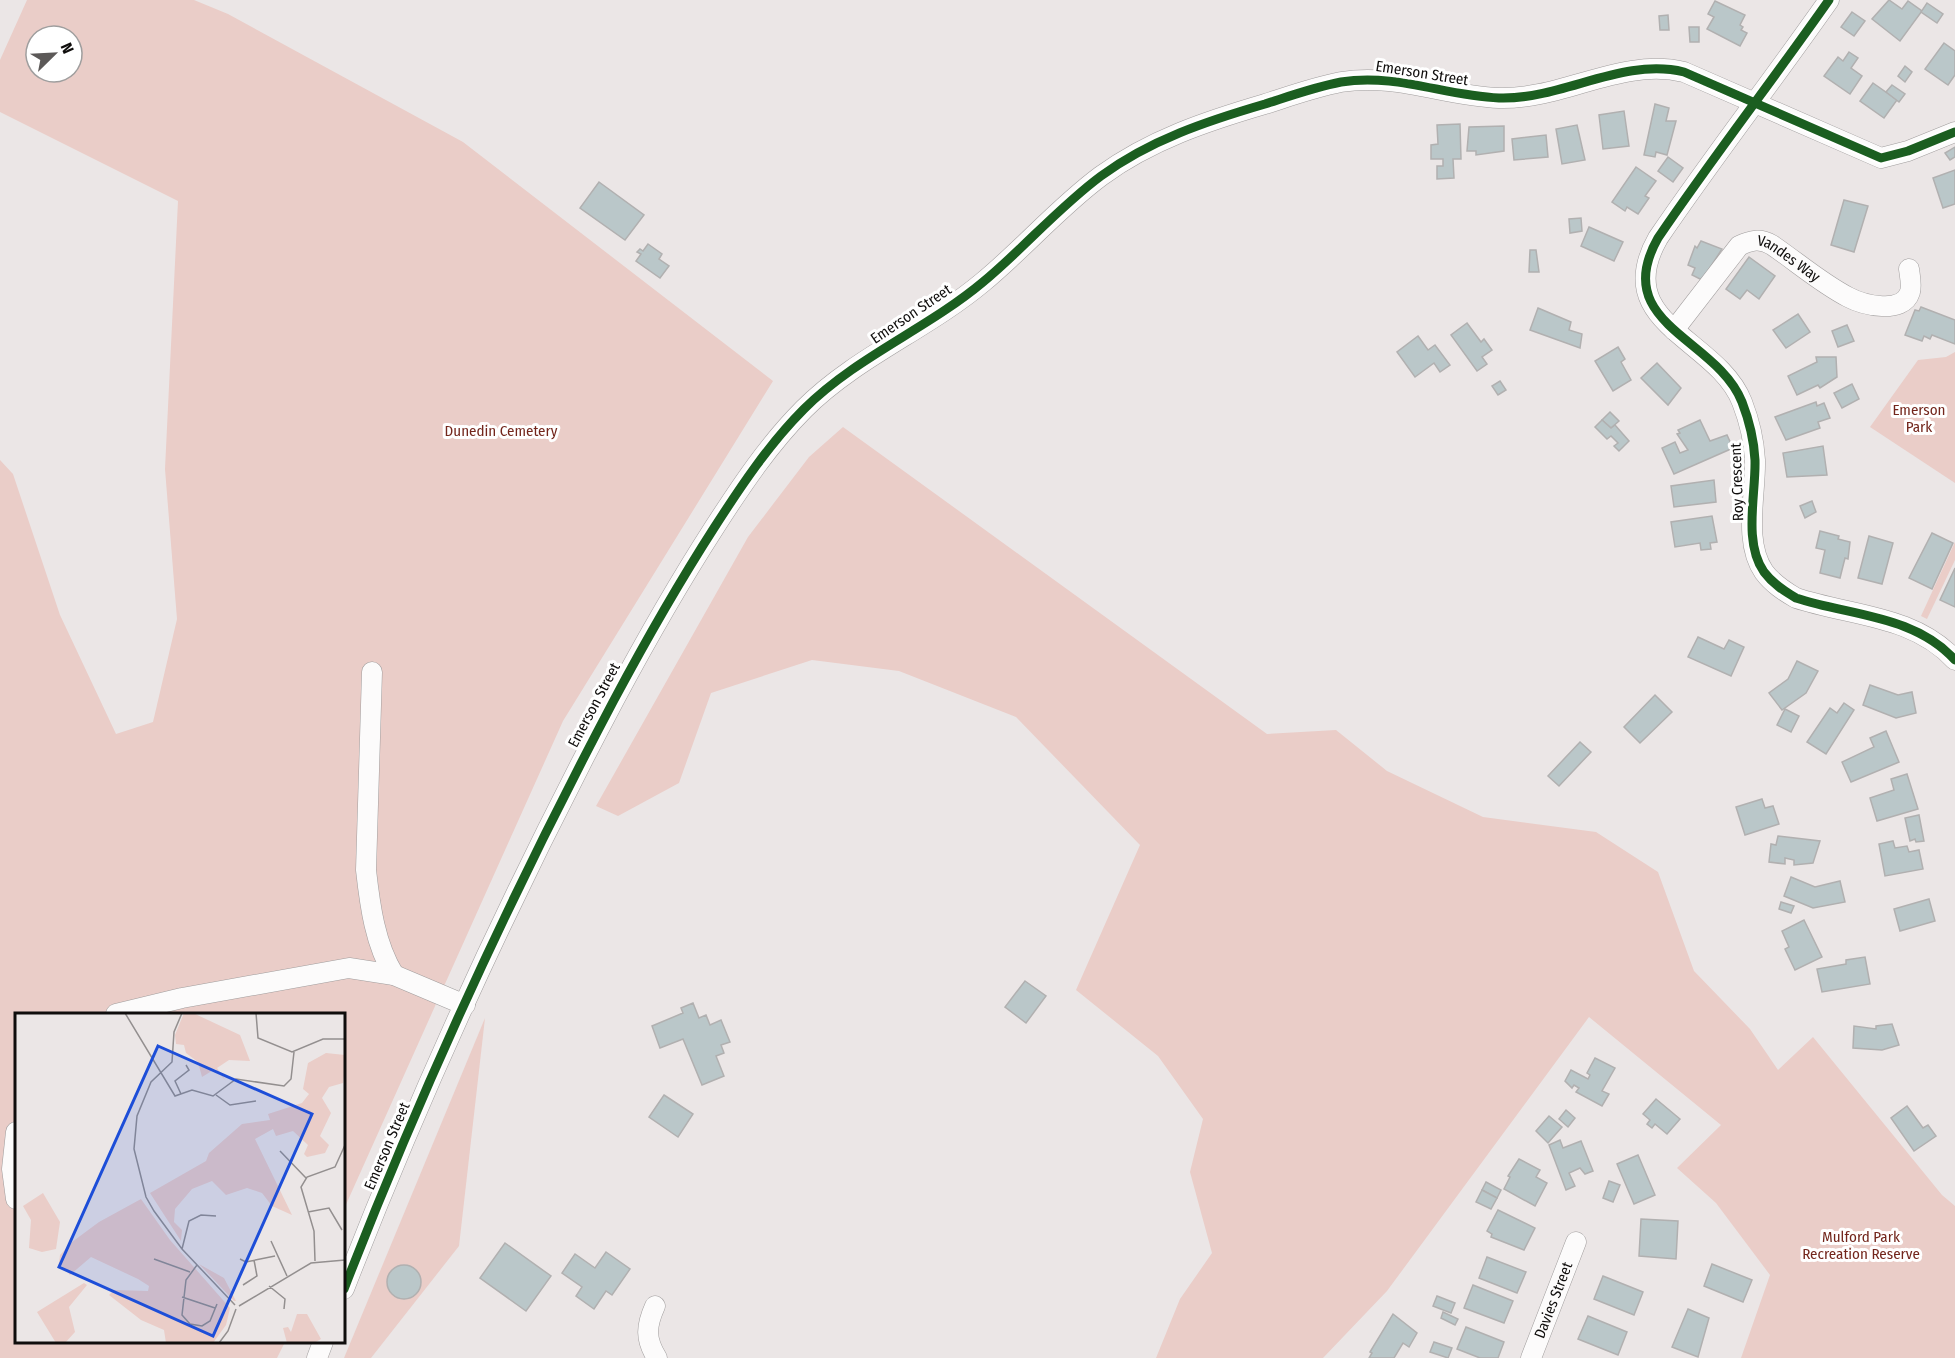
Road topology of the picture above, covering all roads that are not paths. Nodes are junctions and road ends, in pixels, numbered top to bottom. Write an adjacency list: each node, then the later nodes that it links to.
1 (1830, 0): 2 (street, Roy Crescent)
2 (1754, 103): 3 (street, Emerson Street); 5 (street, Roy Crescent); 9 (street, Emerson Street)
3 (1955, 132)
4 (1909, 269): 5 (street, Vandes Way)
5 (1674, 330): 6 (street, Roy Crescent)
6 (1955, 660)
7 (372, 672): 8 (street)
8 (394, 975): 9 (street); 10 (street)
9 (465, 1005): 14 (street, Emerson Street)
10 (120, 1013)
11 (15, 1141): 12 (street)
12 (15, 1192)
13 (1576, 1242): 19 (street, Davies Street)
14 (345, 1287)
15 (655, 1306): 18 (street)
16 (322, 1343): 17 (street)
17 (317, 1358)
18 (657, 1358)
19 (1531, 1358)

